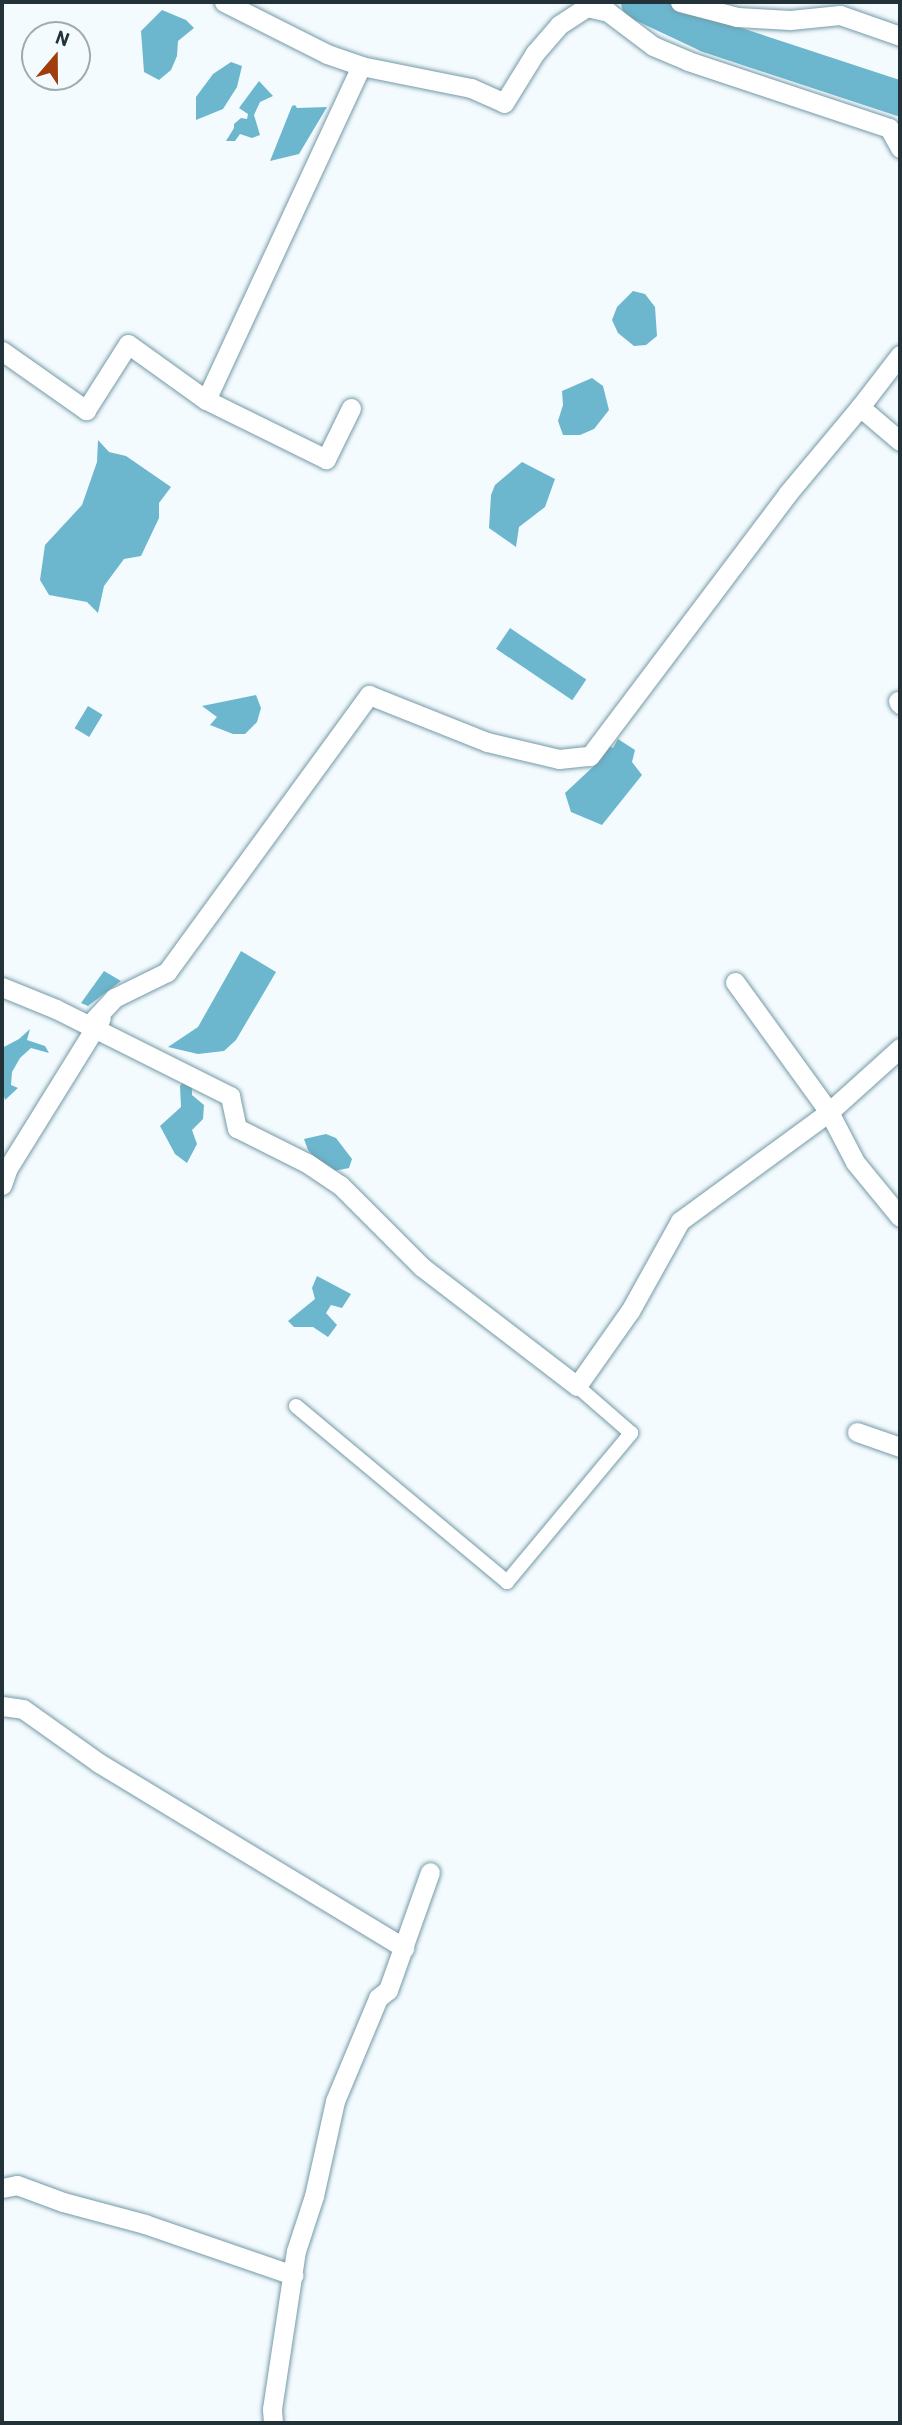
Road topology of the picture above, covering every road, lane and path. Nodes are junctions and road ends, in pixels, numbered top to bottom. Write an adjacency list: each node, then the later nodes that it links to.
1 (224, 2): 4 (street)
2 (680, 2): 3 (street)
3 (900, 36)
4 (361, 66): 5 (street); 8 (street)
5 (900, 148)
6 (2, 351): 8 (street)
7 (900, 355): 9 (street)
8 (206, 400): 10 (street)
9 (860, 407): 11 (street); 14 (street)
10 (351, 408)
11 (900, 441)
12 (735, 982): 16 (street)
13 (2, 987): 14 (street)
14 (92, 1026): 17 (street); 19 (street)
15 (900, 1048): 16 (street)
16 (829, 1112): 18 (street); 19 (street)
17 (2, 1185)
18 (900, 1217)
19 (577, 1387): 20 (street)
20 (296, 1406)
21 (857, 1432): 22 (street)
22 (900, 1447)
23 (2, 1706): 25 (street)
24 (430, 1872): 25 (street)
25 (404, 1948): 27 (street)
26 (2, 2188): 27 (street)
27 (293, 2275): 28 (street)
28 (273, 2423)

